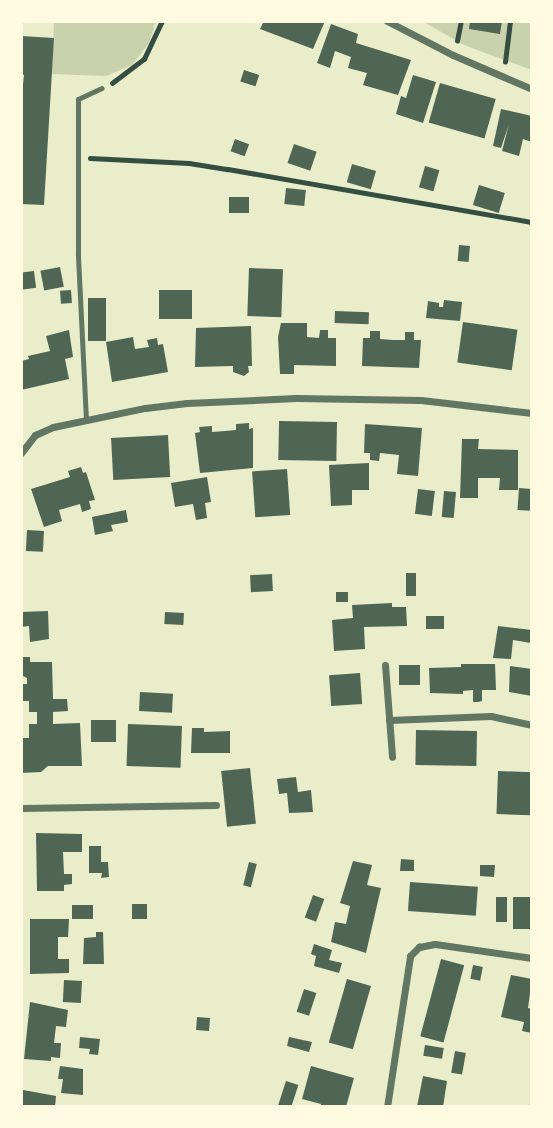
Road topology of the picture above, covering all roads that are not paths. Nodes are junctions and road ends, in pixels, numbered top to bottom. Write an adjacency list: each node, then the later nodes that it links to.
1 (387, 21): 3 (street)
2 (102, 88): 5 (lane)
3 (532, 89)
4 (532, 413): 5 (street)
5 (86, 420): 6 (street)
6 (21, 453)
7 (385, 665): 8 (street)
8 (389, 720): 9 (street); 10 (street)
9 (532, 725)
10 (392, 757)
11 (216, 805): 12 (street)
12 (21, 808)
13 (532, 958): 14 (street)
14 (387, 1107)

